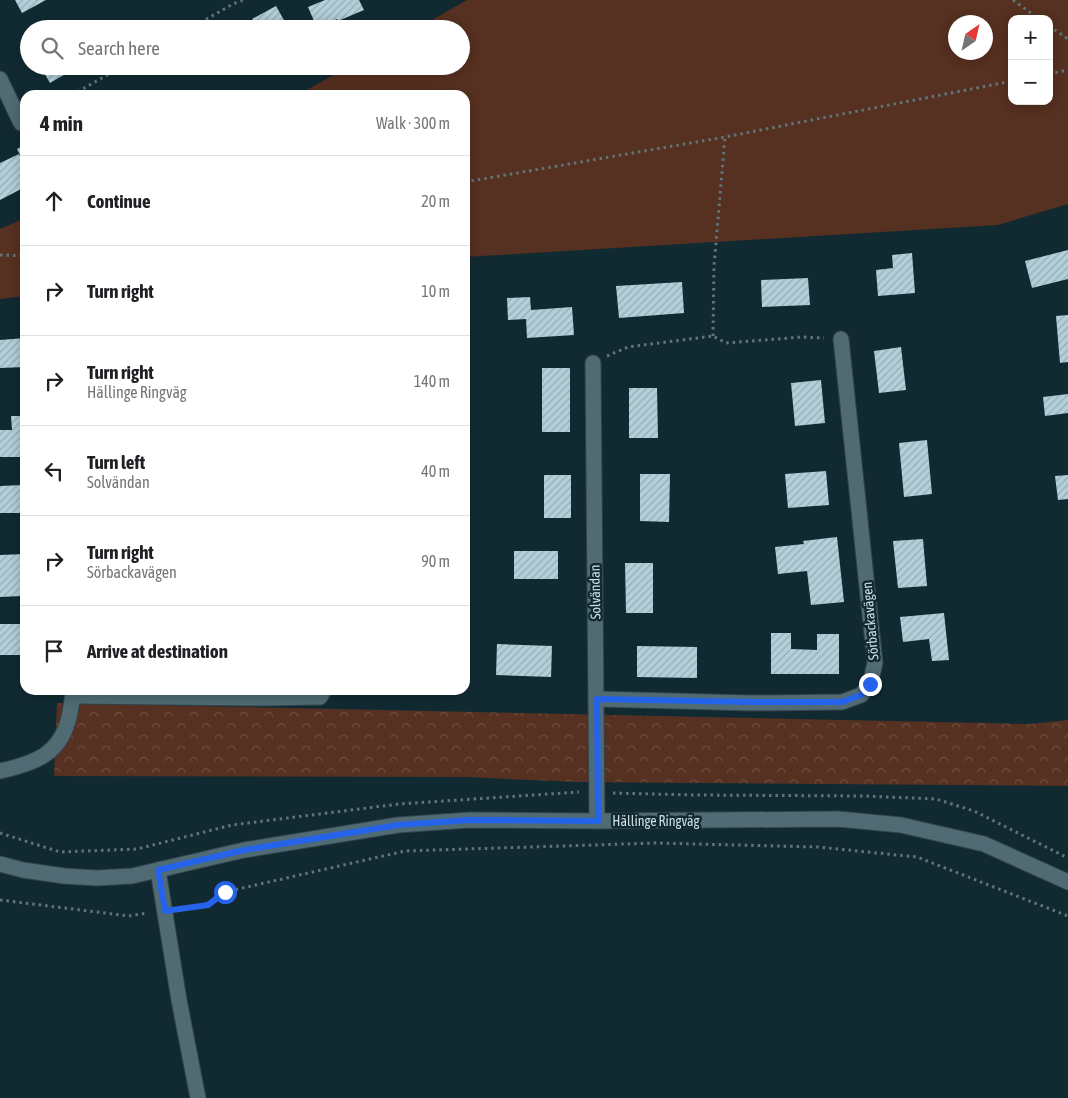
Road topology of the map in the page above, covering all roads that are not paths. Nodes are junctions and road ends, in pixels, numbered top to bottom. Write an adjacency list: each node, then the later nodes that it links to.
1 (0, 79): 2 (street)
2 (20, 120)
3 (841, 339): 8 (street, Sörbackavägen)
4 (593, 363): 8 (street, Solvändan)
5 (73, 695): 9 (street)
6 (148, 695): 7 (street)
7 (321, 695)
8 (597, 699): 10 (street, Solvändan)
9 (0, 770)
10 (598, 821): 12 (street, Hällinge Ringväg); 13 (street, Hällinge Ringväg)
11 (0, 864): 12 (street, Hällinge Ringväg)
12 (158, 870): 14 (street)
13 (1068, 882)
14 (198, 1098)

